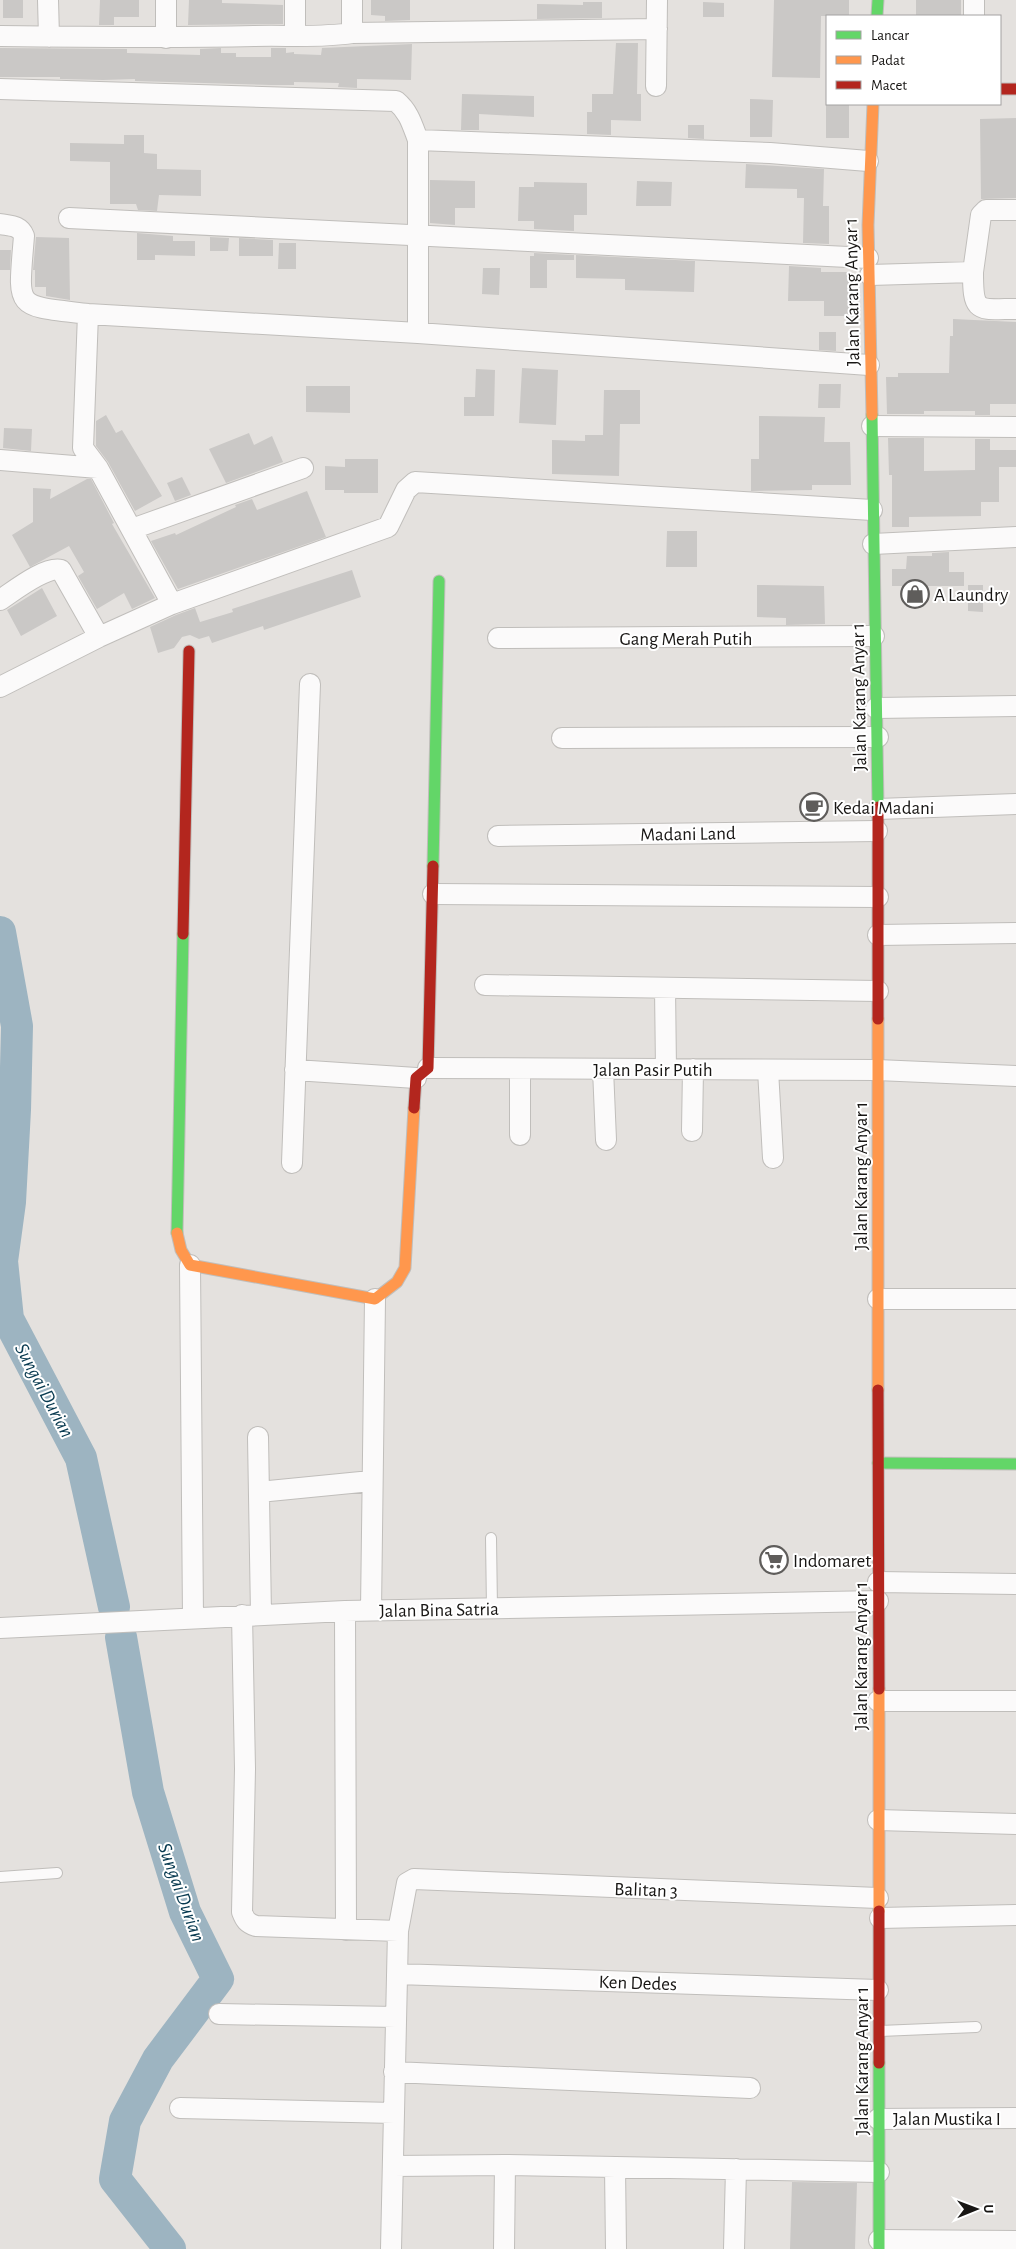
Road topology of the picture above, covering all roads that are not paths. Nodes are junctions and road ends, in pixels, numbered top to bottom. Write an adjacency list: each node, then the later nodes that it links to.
1 (48, 0): 14 (street)
2 (166, 0): 15 (street)
3 (295, 0): 12 (street)
4 (352, 0): 11 (street)
5 (657, 0): 10 (street)
6 (878, 0): 8 (main road)
7 (974, 0): 9 (street)
8 (877, 15)
9 (974, 15)
10 (657, 30): 11 (street); 16 (street)
11 (352, 33): 12 (street)
12 (295, 35): 15 (street)
13 (0, 36): 14 (street)
14 (49, 37): 15 (street)
15 (166, 38)
16 (656, 86)
17 (1016, 88): 19 (main road)
18 (0, 89): 21 (street)
19 (1001, 89)
20 (873, 105): 22 (main road, Jalan Karang Anyar 1)
21 (418, 140): 22 (street); 26 (street)
22 (868, 160): 27 (main road, Jalan Karang Anyar 1)
23 (1016, 210): 28 (street)
24 (69, 218): 26 (street)
25 (0, 224): 30 (street)
26 (419, 234): 27 (street); 31 (street)
27 (869, 266): 28 (street); 32 (main road, Jalan Karang Anyar 1)
28 (973, 272): 29 (street)
29 (1016, 309)
30 (88, 314): 31 (street); 36 (street)
31 (418, 333): 32 (street)
32 (869, 365): 33 (main road, Jalan Karang Anyar 1)
33 (872, 426): 34 (street); 38 (main road, Jalan Karang Anyar 1)
34 (1016, 427)
35 (0, 460): 36 (street)
36 (98, 468): 39 (street)
37 (303, 468): 39 (street)
38 (872, 510): 41 (main road, Jalan Karang Anyar 1); 44 (street)
39 (132, 529): 44 (street)
40 (1016, 537): 41 (street)
41 (873, 544): 45 (main road, Jalan Karang Anyar 1)
42 (439, 581): 59 (main road)
43 (0, 600): 46 (street)
44 (172, 604): 46 (street)
45 (874, 636): 47 (street, Gang Merah Putih); 52 (main road, Jalan Karang Anyar 1)
46 (99, 637): 50 (street)
47 (498, 638)
48 (189, 651): 80 (main road)
49 (310, 684): 70 (street)
50 (0, 687)
51 (1016, 706): 52 (street)
52 (876, 708): 53 (main road, Jalan Karang Anyar 1)
53 (878, 737): 54 (street); 56 (main road, Jalan Karang Anyar 1)
54 (562, 738)
55 (1016, 804): 56 (street)
56 (878, 809): 57 (main road, Jalan Karang Anyar 1)
57 (877, 831): 58 (street, Madani Land); 60 (main road, Jalan Karang Anyar 1)
58 (498, 836)
59 (433, 894): 60 (street); 73 (main road)
60 (878, 897): 62 (main road, Jalan Karang Anyar 1)
61 (1016, 933): 62 (street)
62 (878, 935): 65 (main road, Jalan Karang Anyar 1)
63 (485, 985): 64 (street)
64 (665, 988): 65 (street); 68 (street)
65 (878, 991): 72 (main road, Jalan Karang Anyar 1)
66 (520, 1069): 67 (street, Jalan Pasir Putih); 73 (street, Jalan Pasir Putih); 76 (street)
67 (604, 1069): 68 (street, Jalan Pasir Putih); 77 (street)
68 (666, 1069): 69 (street, Jalan Pasir Putih)
69 (693, 1069): 71 (street, Jalan Pasir Putih); 75 (street)
70 (295, 1070): 73 (street, Jalan Pasir Putih); 79 (street)
71 (768, 1070): 72 (street, Jalan Pasir Putih); 78 (street)
72 (877, 1070): 74 (street, Jalan Pasir Putih); 81 (main road, Jalan Karang Anyar 1)
73 (422, 1073): 83 (main road)
74 (1016, 1076)
75 (692, 1131)
76 (520, 1135)
77 (606, 1140)
78 (772, 1158)
79 (292, 1164)
80 (190, 1265): 83 (main road); 96 (street)
81 (878, 1299): 82 (street); 85 (main road, Jalan Karang Anyar 1)
82 (1016, 1299)
83 (376, 1300): 87 (street)
84 (258, 1437): 88 (street)
85 (878, 1463): 86 (main road); 91 (main road, Jalan Karang Anyar 1)
86 (1016, 1464)
87 (371, 1481): 88 (street); 93 (street)
88 (259, 1492): 95 (street)
89 (491, 1538): 92 (lane)
90 (1016, 1584): 91 (street, Jalan Bina Satria)
91 (878, 1591): 92 (street, Jalan Bina Satria); 98 (main road, Jalan Karang Anyar 1)
92 (492, 1609): 93 (street, Jalan Bina Satria)
93 (371, 1610): 94 (street, Jalan Bina Satria)
94 (345, 1611): 95 (street, Jalan Bina Satria); 106 (street)
95 (252, 1614): 96 (street, Jalan Bina Satria); 106 (street)
96 (193, 1618): 97 (street, Jalan Bina Satria)
97 (0, 1628)
98 (878, 1701): 99 (street); 100 (main road, Jalan Karang Anyar 1)
99 (1016, 1701)
100 (878, 1820): 101 (street); 104 (main road, Jalan Karang Anyar 1)
101 (1016, 1824)
102 (57, 1873): 103 (lane)
103 (0, 1877)
104 (879, 1908): 105 (street, Balitan 3); 107 (street, Balitan 3); 109 (main road, Jalan Karang Anyar 1)
105 (1016, 1915)
106 (346, 1930): 107 (street)
107 (398, 1931): 108 (street)
108 (397, 1974): 109 (street, Ken Dedes); 111 (street)
109 (878, 1990): 113 (main road, Jalan Karang Anyar 1)
110 (219, 2014): 111 (street)
111 (396, 2017): 114 (street)
112 (976, 2028): 113 (lane)
113 (880, 2031): 118 (main road, Jalan Karang Anyar 1)
114 (394, 2072): 115 (street); 117 (street)
115 (750, 2088)
116 (180, 2108): 117 (street)
117 (394, 2113): 121 (street)
118 (878, 2118): 119 (street, Jalan Mustika I); 124 (main road, Jalan Karang Anyar 1)
119 (1016, 2118)
120 (505, 2165): 121 (street); 122 (street); 128 (street)
121 (393, 2166): 127 (street)
122 (615, 2167): 123 (street); 129 (street)
123 (736, 2170): 124 (street); 130 (street)
124 (879, 2172): 126 (main road, Jalan Karang Anyar 1)
125 (1016, 2241): 126 (street)
126 (879, 2245)
127 (391, 2249)
128 (504, 2249)
129 (616, 2249)
130 (734, 2249)

